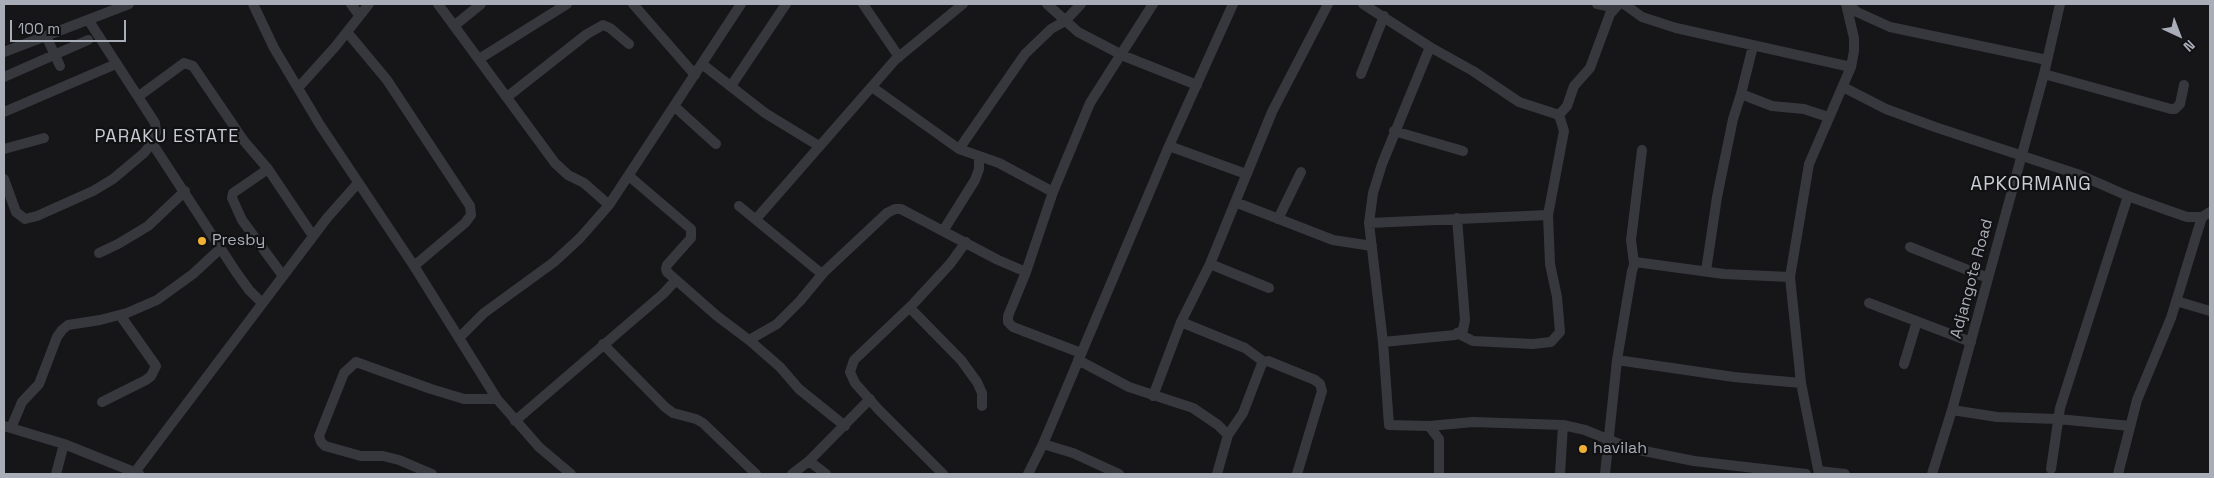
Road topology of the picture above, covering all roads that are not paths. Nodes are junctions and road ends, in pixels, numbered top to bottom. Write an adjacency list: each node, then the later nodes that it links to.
1 (129, 4): 25 (street)
2 (252, 4): 53 (street)
3 (352, 4): 23 (street)
4 (369, 4): 23 (street)
5 (438, 4): 27 (street)
6 (481, 4): 27 (street)
7 (567, 4): 38 (street)
8 (633, 4): 46 (street)
9 (741, 4): 41 (street)
10 (786, 4): 50 (street)
11 (863, 4): 37 (street)
12 (964, 4): 37 (street)
13 (1047, 4): 26 (street)
14 (1081, 4): 26 (street)
15 (1153, 4): 36 (street)
16 (1233, 4): 48 (street)
17 (1328, 4): 75 (street)
18 (1363, 4): 24 (street)
19 (1597, 4): 22 (street)
20 (1847, 4): 39 (street); 43 (street)
21 (2060, 4): 39 (street, Adjangote Road)
22 (1619, 5): 32 (street); 59 (street)
23 (359, 15): 28 (street)
24 (1384, 16): 33 (street); 44 (street)
25 (89, 21): 29 (street); 40 (street)
26 (1065, 21): 36 (street); 67 (street)
27 (454, 26): 38 (street)
28 (347, 32): 53 (street); 100 (street)
29 (46, 36): 34 (street); 35 (street)
30 (88, 40): 35 (street)
31 (629, 44): 56 (street)
32 (1753, 46): 43 (street); 54 (street)
33 (1430, 47): 59 (street); 61 (street)
34 (4, 52)
35 (54, 54): 42 (street); 47 (street)
36 (1121, 54): 48 (street); 80 (street)
37 (899, 57): 51 (street)
38 (479, 59): 56 (street)
39 (2047, 60): 45 (street, Adjangote Road)
40 (116, 64): 55 (street); 58 (street)
41 (702, 64): 46 (street); 50 (street)
42 (60, 66)
43 (1851, 68): 52 (street)
44 (1361, 74)
45 (2044, 74): 49 (street); 71 (street, Adjangote Road)
46 (695, 75): 57 (street)
47 (4, 77)
48 (1197, 85): 66 (street)
49 (2184, 85)
50 (731, 86): 65 (street)
51 (872, 87): 65 (street); 67 (street)
52 (1843, 87): 60 (street); 71 (street)
53 (298, 88): 78 (street)
54 (1741, 94): 60 (street); 101 (street)
55 (139, 96): 63 (street); 73 (street)
56 (507, 97): 83 (street)
57 (674, 106): 64 (street); 76 (street)
58 (4, 112)
59 (1558, 115): 86 (street)
60 (1828, 117): 105 (street)
61 (1394, 131): 70 (street); 90 (street)
62 (44, 138): 68 (street)
63 (152, 142): 77 (street); 79 (street)
64 (716, 144)
65 (819, 146): 88 (street)
66 (1169, 146): 75 (street); 123 (street)
67 (959, 148): 72 (street)
68 (4, 149)
69 (1642, 150): 98 (street)
70 (1463, 151)
71 (2021, 154): 81 (street); 106 (street, Adjangote Road)
72 (979, 156): 80 (street); 91 (street)
73 (268, 169): 92 (street); 104 (street)
74 (1301, 172): 89 (street)
75 (1246, 174): 82 (street)
76 (629, 176): 83 (street); 107 (street)
77 (4, 178)
78 (358, 183): 92 (street); 100 (street)
79 (184, 191): 96 (street); 97 (street)
80 (1053, 192): 102 (street)
81 (2128, 196): 85 (street); 134 (street)
82 (1235, 202): 89 (street); 99 (street)
83 (609, 205): 118 (street)
84 (739, 206): 88 (street)
85 (2206, 214): 109 (street)
86 (1548, 215): 87 (street); 117 (street)
87 (1457, 218): 90 (street); 117 (street)
88 (756, 219): 103 (street)
89 (1278, 219): 94 (street)
90 (1369, 223): 94 (street)
91 (944, 231): 93 (street); 103 (street)
92 (313, 236): 104 (street)
93 (966, 242): 102 (street); 112 (street)
94 (1372, 246): 120 (street)
95 (1910, 247): 106 (street)
96 (221, 248): 110 (street); 114 (street)
97 (99, 252)
98 (1634, 263): 101 (street); 124 (street)
99 (1210, 264): 108 (street); 115 (street)
100 (414, 266): 118 (street)
101 (1706, 271): 105 (street)
102 (1026, 272): 123 (street)
103 (822, 274): 119 (street)
104 (283, 276): 110 (street)
105 (1790, 277): 127 (street)
106 (1988, 278): 121 (street, Adjangote Road)
107 (676, 280): 119 (street); 122 (street)
108 (1269, 288)
109 (2176, 302): 113 (street); 139 (street)
110 (262, 303): 147 (street)
111 (1870, 303): 116 (street)
112 (910, 308): 130 (street); 132 (street)
113 (2210, 311)
114 (120, 315): 131 (street); 140 (street)
115 (1181, 322): 125 (street); 128 (street)
116 (1918, 322): 121 (street); 126 (street)
117 (1457, 333): 120 (street)
118 (459, 338): 129 (street)
119 (749, 340): 137 (street)
120 (1382, 342): 138 (street)
121 (1971, 342): 133 (street, Adjangote Road)
122 (603, 344): 135 (street); 152 (street)
123 (1080, 357): 128 (street); 144 (street)
124 (1617, 360): 127 (street); 142 (street)
125 (1264, 362): 141 (street); 159 (street)
126 (1904, 364)
127 (1801, 383): 148 (street)
128 (1153, 396): 141 (street)
129 (497, 399): 135 (street); 150 (street)
130 (870, 400): 137 (street); 155 (street)
131 (102, 402)
132 (982, 406)
133 (1952, 410): 134 (street); 165 (street, Adjangote Road)
134 (2058, 419): 139 (street); 146 (street)
135 (516, 421): 151 (street)
136 (1563, 425): 138 (street); 142 (street); 161 (street)
137 (845, 426): 145 (street)
138 (1429, 426): 160 (street)
139 (2130, 426): 166 (street)
140 (7, 427): 143 (street)
141 (1228, 435): 158 (street)
142 (1610, 442): 162 (street); 163 (street)
143 (64, 444): 147 (street); 149 (street)
144 (1043, 444): 156 (street); 157 (street)
145 (809, 461): 153 (street); 154 (street)
146 (2051, 469)
147 (138, 473)
148 (1819, 473): 164 (street)
149 (56, 474)
150 (432, 474)
151 (571, 474)
152 (756, 474)
153 (792, 474)
154 (826, 474)
155 (943, 474)
156 (1028, 474)
157 (1119, 474)
158 (1218, 474)
159 (1297, 474)
160 (1439, 474)
161 (1560, 474)
162 (1605, 474)
163 (1806, 474)
164 (1846, 474)
165 (1932, 474)
166 (2118, 474)

